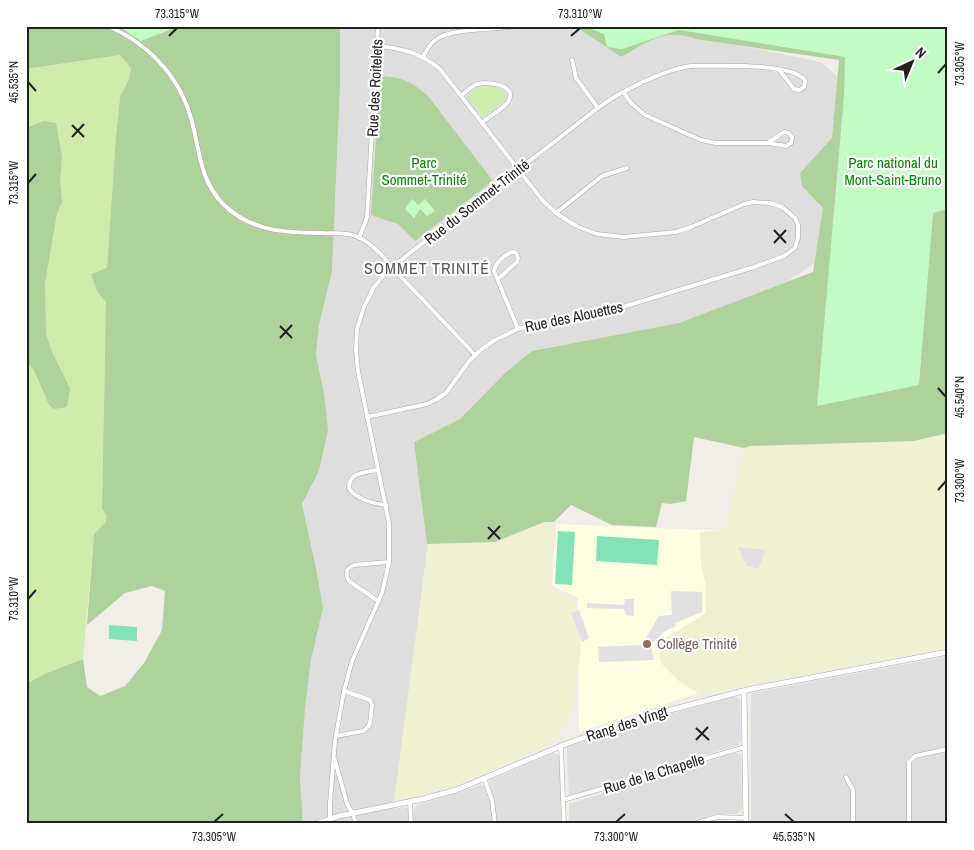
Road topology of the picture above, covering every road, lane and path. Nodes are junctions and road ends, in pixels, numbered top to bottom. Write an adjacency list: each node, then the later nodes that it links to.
1 (108, 26): 16 (street)
2 (378, 26): 4 (street, Rue des Roitelets)
3 (510, 27): 5 (street)
4 (377, 46): 5 (street); 16 (street, Rue des Roitelets)
5 (423, 57): 9 (street)
6 (572, 60): 10 (street)
7 (780, 71): 7 (street, Rue du Sommet-Trinité); 8 (street, Rue du Sommet-Trinité)
8 (624, 92): 10 (street, Rue du Sommet-Trinité); 12 (street)
9 (462, 95): 11 (street); 11 (street)
10 (598, 108): 14 (street, Rue du Sommet-Trinité)
11 (483, 122): 14 (street)
12 (768, 142): 12 (street)
13 (627, 168): 15 (street)
14 (519, 169): 15 (street); 17 (street, Rue du Sommet-Trinité)
15 (556, 214): 19 (street, Rue des Alouettes)
16 (360, 238): 17 (street)
17 (392, 267): 20 (street); 21 (street, Rue du Sommet-Trinité)
18 (498, 279): 18 (street); 19 (street)
19 (518, 329): 20 (street, Rue des Alouettes)
20 (475, 355): 21 (street, Rue des Alouettes)
21 (367, 417): 22 (street, Rue du Sommet-Trinité)
22 (378, 470): 23 (street, Rue du Sommet-Trinité); 23 (street)
23 (386, 505): 24 (street, Rue du Sommet-Trinité)
24 (389, 562): 25 (street, Rue du Sommet-Trinité); 25 (street)
25 (378, 601): 27 (street, Rue du Sommet-Trinité)
26 (948, 652): 28 (street, Rang des Vingt)
27 (344, 690): 29 (street, Rue du Sommet-Trinité); 29 (street)
28 (744, 691): 30 (street, Rang des Vingt); 31 (street)
29 (336, 736): 33 (street, Rue du Sommet-Trinité)
30 (561, 746): 35 (street, Rang des Vingt); 36 (street)
31 (745, 747): 36 (street, Rue de la Chapelle); 40 (street)
32 (948, 749): 48 (street)
33 (334, 753): 38 (street, Rue du Sommet-Trinité); 39 (street, Rue du Sommet-Trinité)
34 (846, 777): 47 (street)
35 (484, 778): 37 (street, Rang des Vingt); 44 (street)
36 (564, 800): 45 (street)
37 (410, 802): 38 (street, Rang des Vingt); 43 (street)
38 (353, 814): 39 (street, Rang des Vingt); 42 (street, Rue du Sommet-Trinité)
39 (330, 818): 41 (street, Rang des Vingt)
40 (746, 821): 46 (street)
41 (315, 824)
42 (356, 824)
43 (411, 824)
44 (495, 824)
45 (564, 824)
46 (694, 824)
47 (853, 824)
48 (909, 824)

